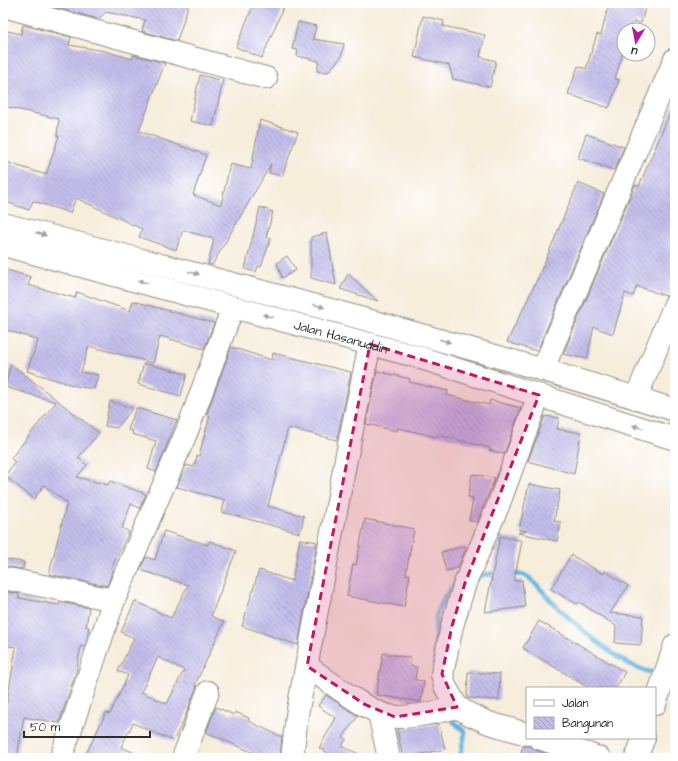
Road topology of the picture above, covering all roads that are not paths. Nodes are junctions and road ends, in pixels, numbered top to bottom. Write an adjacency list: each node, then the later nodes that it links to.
1 (3, 6): 3 (street)
2 (675, 59): 9 (street)
3 (266, 78)
4 (3, 224): 9 (street, Jalan Hasanuddin, one-way to 9)
5 (3, 245): 7 (street, Jalan Hasanuddin, one-way to 5)
6 (675, 304): 11 (street)
7 (233, 307): 8 (street, Jalan Hasanuddin, one-way to 7); 15 (street)
8 (370, 344): 10 (street, Jalan Hasanuddin, one-way to 8); 17 (street)
9 (543, 369): 11 (street, Jalan Hasanuddin)
10 (539, 395): 13 (street, Jalan Hasanuddin, one-way to 10); 20 (street)
11 (636, 398): 12 (street, Jalan Hasanuddin)
12 (675, 410)
13 (675, 439)
14 (3, 578): 15 (street)
15 (114, 600): 25 (street)
16 (675, 645): 19 (street)
17 (307, 666): 21 (street); 27 (street)
18 (208, 692): 26 (street)
19 (656, 701)
20 (450, 709): 21 (street); 22 (street)
21 (379, 713): 28 (street)
22 (526, 734)
23 (542, 739): 29 (street)
24 (644, 739): 30 (street)
25 (60, 758)
26 (183, 758)
27 (292, 758)
28 (389, 758)
29 (599, 758)
30 (636, 758)

